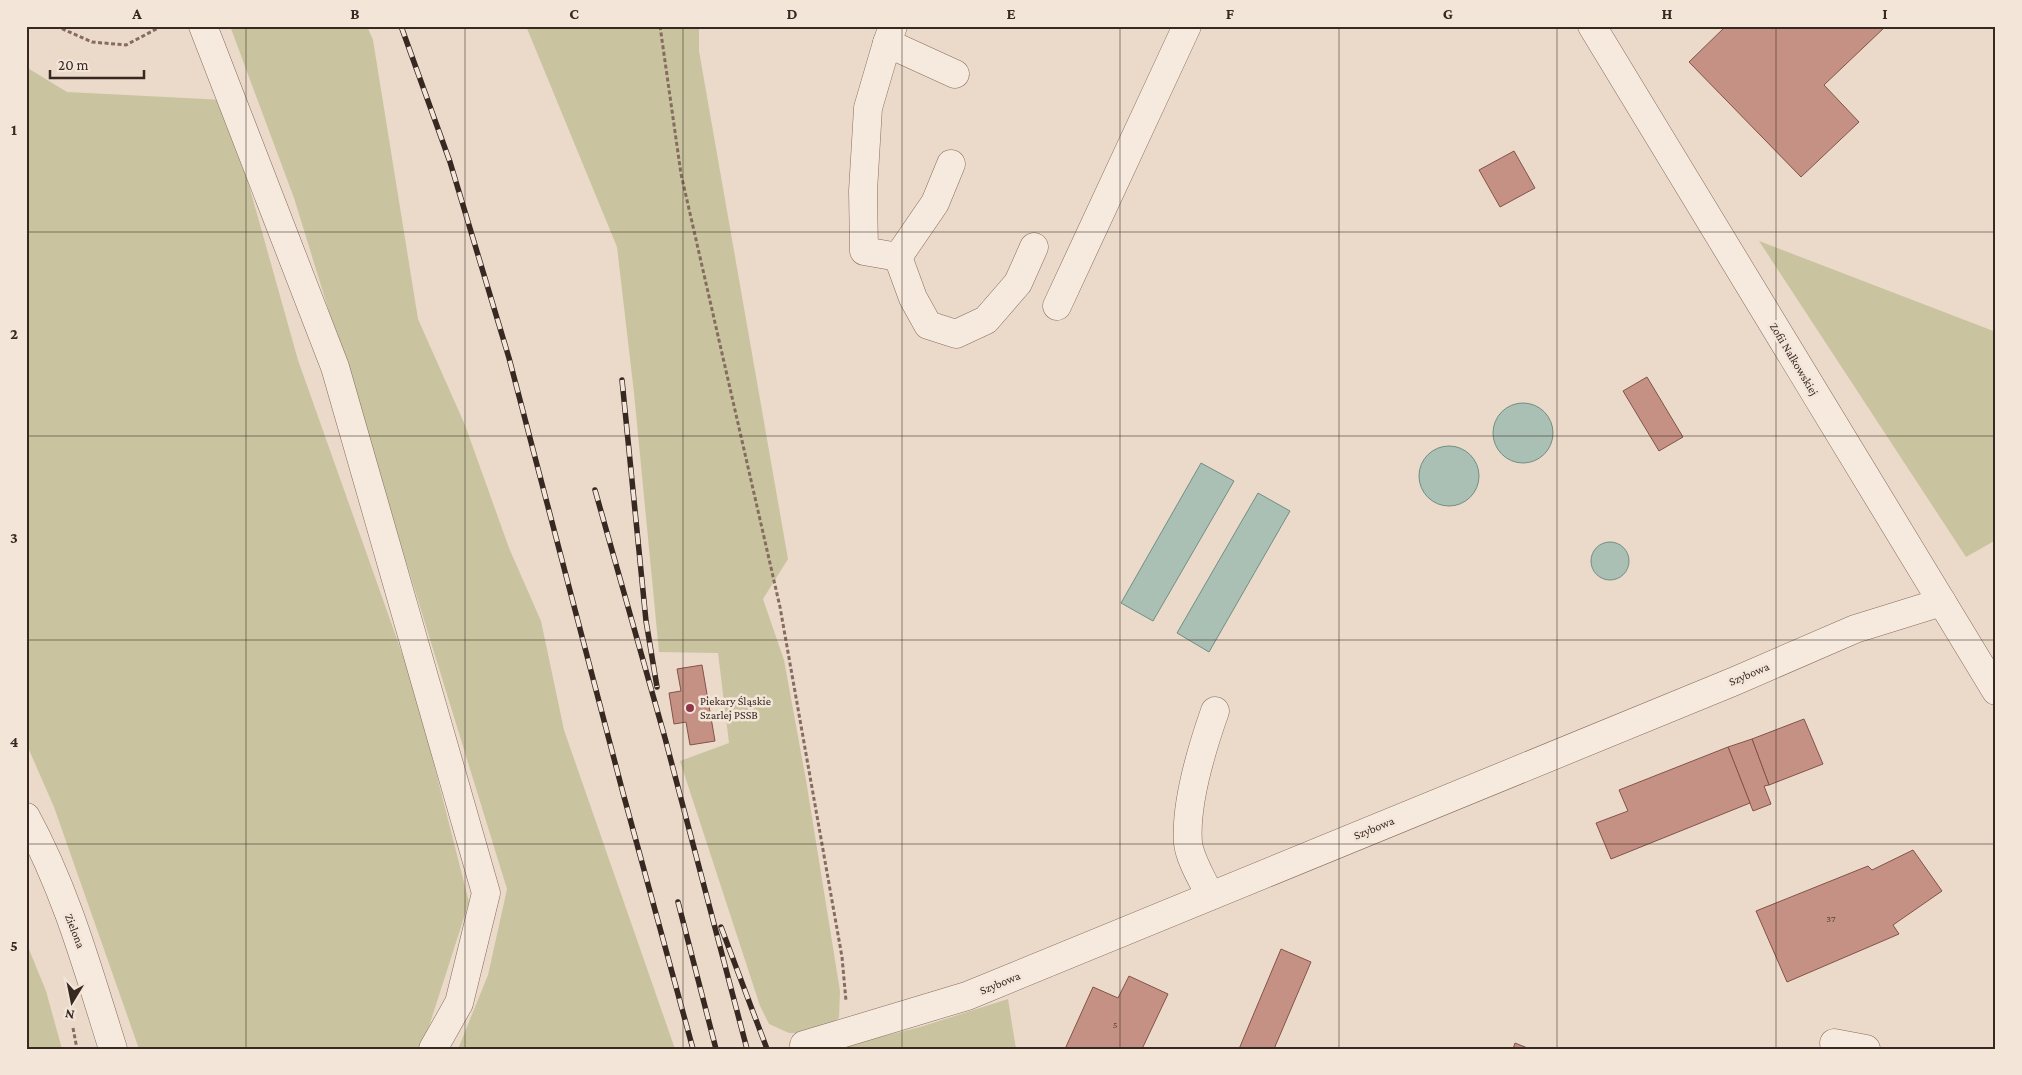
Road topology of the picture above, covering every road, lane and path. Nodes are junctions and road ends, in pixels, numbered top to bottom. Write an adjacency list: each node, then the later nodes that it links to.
1 (56, 26): 2 (path)
2 (162, 26)
3 (203, 26): 22 (street)
4 (660, 26): 18 (path)
5 (1187, 26): 12 (street)
6 (1592, 26): 13 (street, Zofii Nałkowskiej)
7 (890, 35): 8 (street); 11 (street)
8 (955, 74)
9 (951, 164): 11 (street)
10 (1034, 247): 11 (street)
11 (898, 257)
12 (1057, 306)
13 (1942, 602): 14 (street, Zofii Nałkowskiej); 17 (street, Szybowa)
14 (1996, 691)
15 (1215, 711): 17 (street)
16 (26, 817): 21 (street, Zielona)
17 (1210, 896): 18 (street, Szybowa)
18 (849, 1032): 20 (street, Szybowa)
19 (1834, 1043): 23 (street)
20 (804, 1045)
21 (113, 1049)
22 (433, 1049)
23 (1866, 1049)

